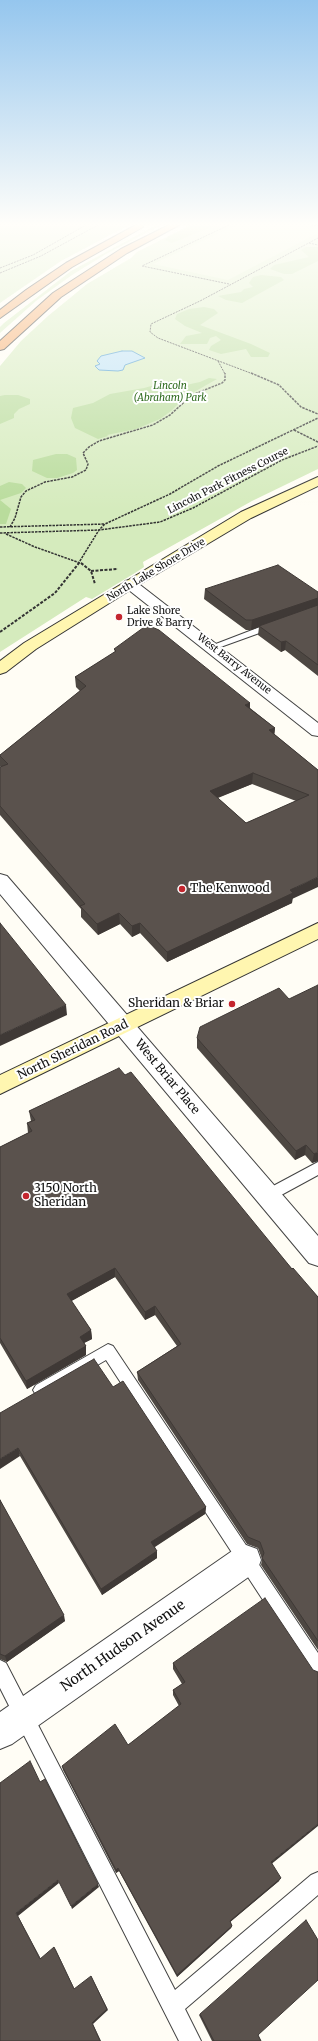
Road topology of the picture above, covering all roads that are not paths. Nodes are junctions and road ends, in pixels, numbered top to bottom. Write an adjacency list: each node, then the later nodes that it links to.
1 (28, 320): 2 (highway)
2 (0, 347)
3 (318, 480): 4 (street, North Lake Shore Drive)
4 (128, 576): 6 (street, West Barry Avenue); 7 (street, North Lake Shore Drive)
5 (283, 622): 6 (lane)
6 (212, 647): 8 (street, West Barry Avenue)
7 (0, 670)
8 (318, 730)
9 (0, 881): 11 (street, West Briar Place)
10 (318, 930): 11 (street, North Sheridan Road)
11 (122, 1025): 12 (street, North Sheridan Road); 14 (street, West Briar Place)
12 (0, 1085)
13 (318, 1168): 14 (lane)
14 (267, 1196): 15 (street, West Briar Place)
15 (318, 1255)
16 (26, 1399): 17 (lane)
17 (246, 1560): 19 (lane); 20 (street, North Hudson Avenue)
18 (0, 1669): 20 (lane)
19 (318, 1669)
20 (12, 1724): 22 (lane)
21 (318, 1882): 22 (lane)
22 (173, 2006): 23 (lane)
23 (190, 2041)

